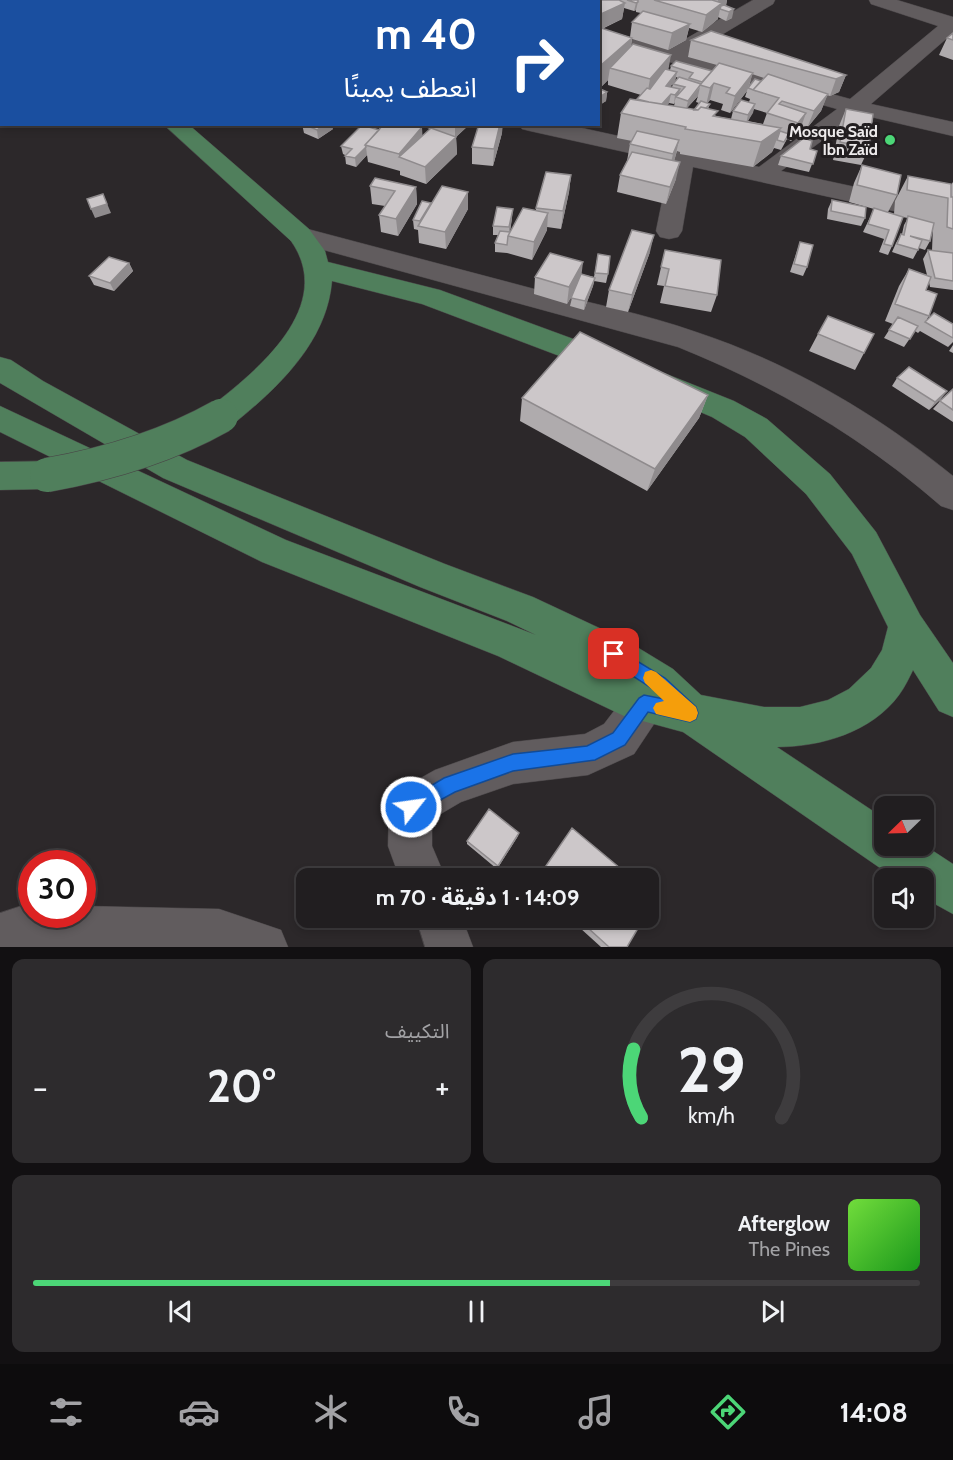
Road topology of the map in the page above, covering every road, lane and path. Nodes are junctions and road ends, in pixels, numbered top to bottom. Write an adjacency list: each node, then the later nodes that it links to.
1 (765, 0): 5 (street)
2 (878, 0): 3 (street)
3 (953, 23): 6 (street)
4 (600, 37): 5 (street)
5 (672, 56): 6 (street)
6 (854, 107): 9 (street); 11 (street)
7 (176, 126): 14 (main road)
8 (539, 126): 10 (street)
9 (953, 129)
10 (683, 157): 11 (street); 13 (street)
11 (761, 175): 12 (street)
12 (953, 216)
13 (669, 231)
14 (300, 235): 15 (main road); 19 (street)
15 (318, 268): 18 (main road, bridge); 20 (main road)
16 (0, 368): 23 (main road)
17 (0, 418): 22 (main road)
18 (0, 476)
19 (953, 496)
20 (907, 627): 21 (main road); 23 (main road)
21 (953, 697)
22 (644, 704): 23 (main road); 26 (street)
23 (690, 713): 24 (main road)
24 (874, 837)
25 (902, 856): 27 (main road)
26 (419, 868)
27 (953, 891)
28 (442, 928): 31 (street)
29 (0, 936): 30 (street)
30 (264, 947)
31 (449, 947)

